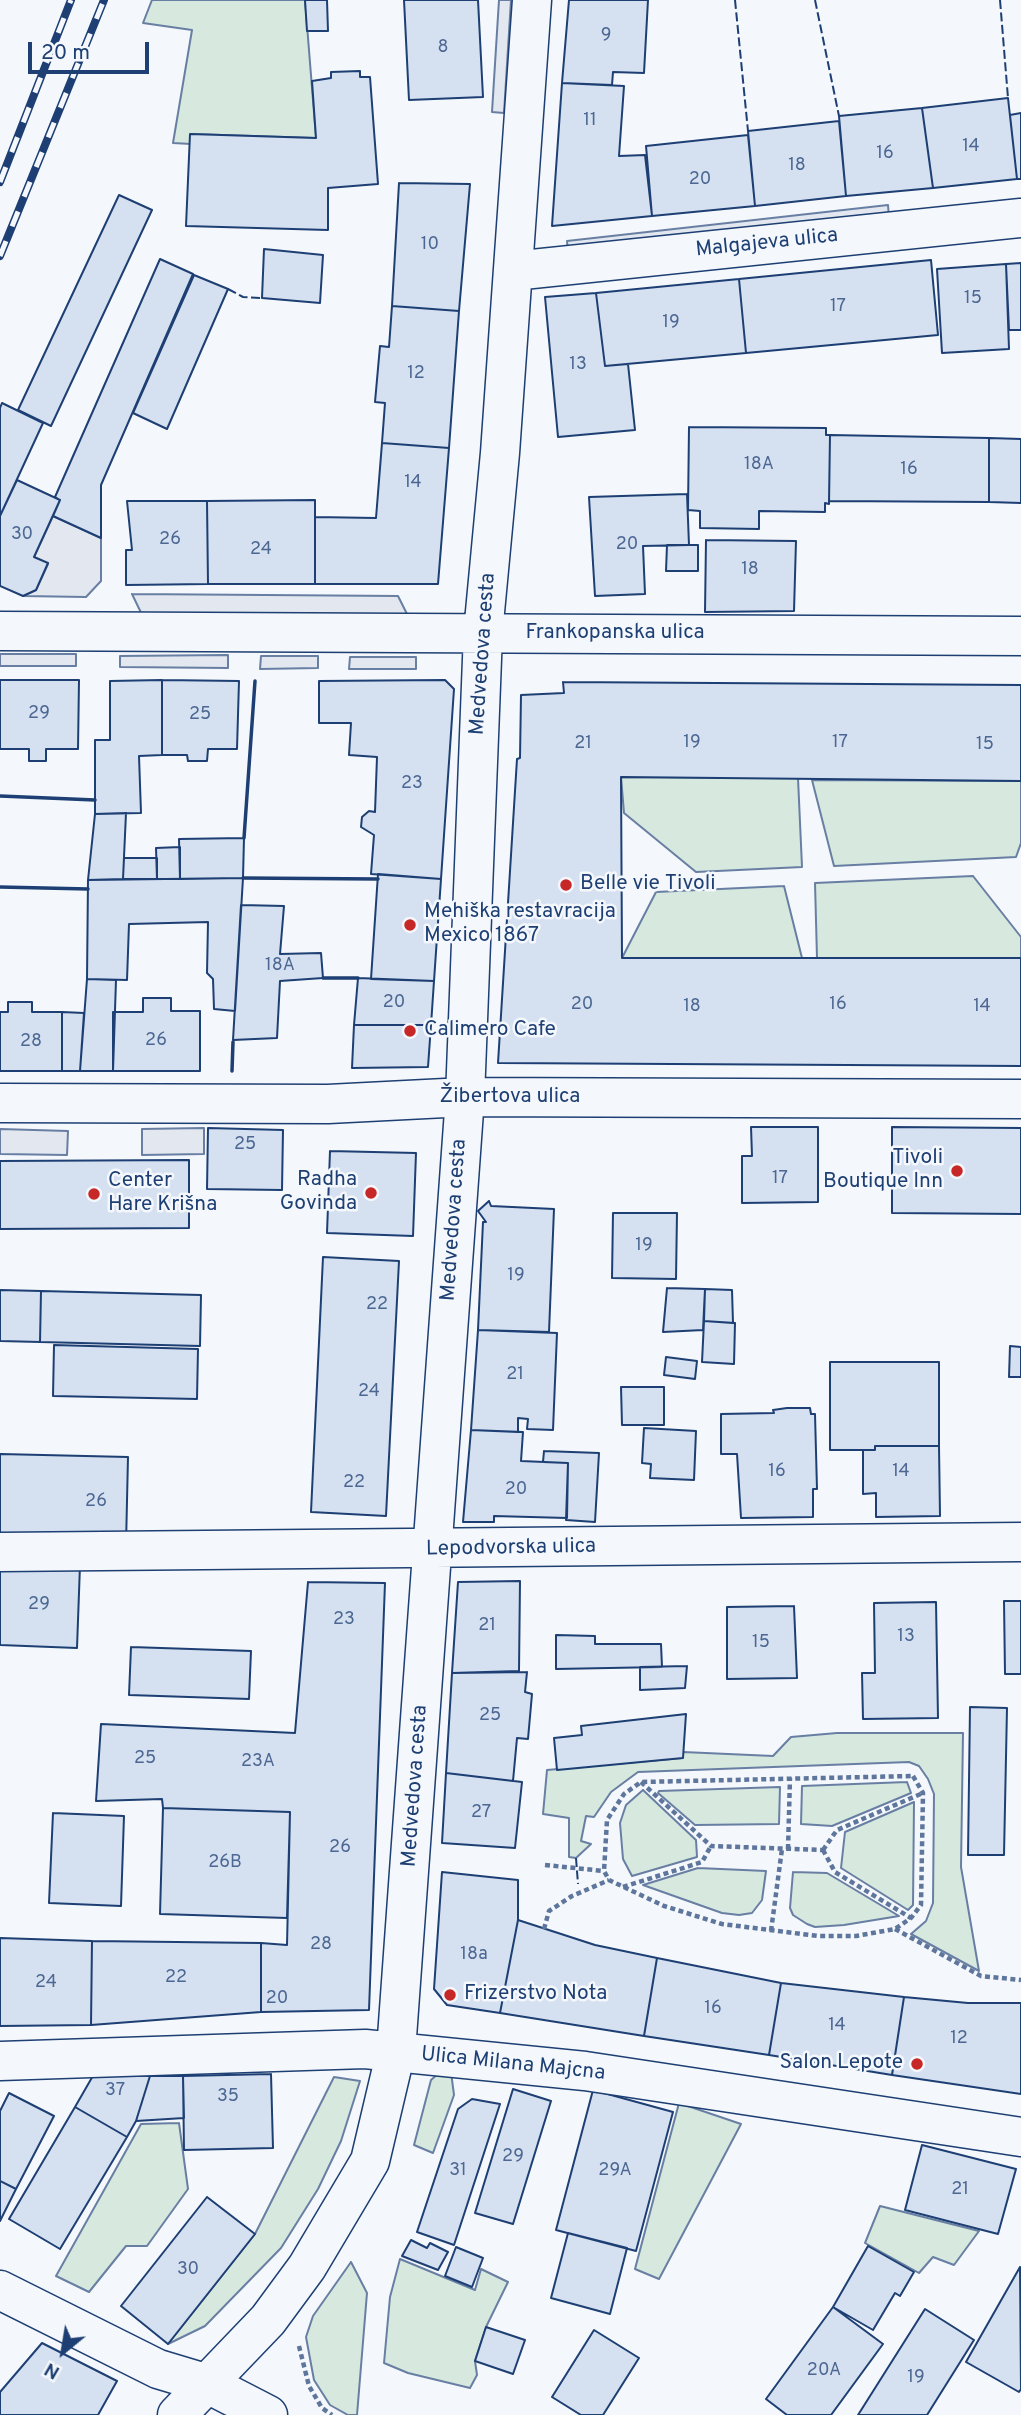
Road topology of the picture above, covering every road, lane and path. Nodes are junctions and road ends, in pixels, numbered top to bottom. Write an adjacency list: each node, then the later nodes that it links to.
1 (532, 0): 5 (street, Medvedova cesta)
2 (1021, 218): 5 (street, Malgajeva ulica)
3 (1021, 243): 4 (street)
4 (936, 251)
5 (513, 271): 7 (street, Medvedova cesta)
6 (0, 631): 7 (street, Frankopanska ulica)
7 (483, 634): 8 (street, Frankopanska ulica); 9 (street, Medvedova cesta)
8 (1021, 636)
9 (465, 1097): 10 (street, Žibertova ulica); 11 (street, Žibertova ulica); 13 (street, Medvedova cesta)
10 (1021, 1099)
11 (0, 1103)
12 (1021, 1542): 13 (street, Lepodvorska ulica)
13 (431, 1550): 14 (street, Lepodvorska ulica); 30 (street, Medvedova cesta)
14 (0, 1552)
15 (790, 1778): 16 (path); 17 (path); 19 (path)
16 (641, 1782): 18 (path); 22 (path)
17 (923, 1793): 20 (path); 25 (path)
18 (711, 1846): 19 (path); 24 (path)
19 (785, 1849): 20 (path); 28 (path)
20 (824, 1850): 25 (path)
21 (545, 1865): 22 (path)
22 (604, 1871): 23 (path)
23 (609, 1880): 24 (path); 26 (path)
24 (623, 1887): 28 (path)
25 (911, 1918): 27 (path)
26 (544, 1929)
27 (895, 1929): 28 (path); 29 (path)
28 (771, 1931)
29 (1021, 1980)
30 (396, 2051): 31 (street, Ulica Milana Majcna); 32 (street, Ulica Milana Majcna); 35 (street, Medvedova cesta)
31 (0, 2061)
32 (1021, 2137)
33 (0, 2290): 35 (street)
34 (297, 2336): 38 (path)
35 (208, 2384): 36 (street, Medvedova cesta); 37 (street)
36 (177, 2415)
37 (268, 2415)
38 (332, 2415)

